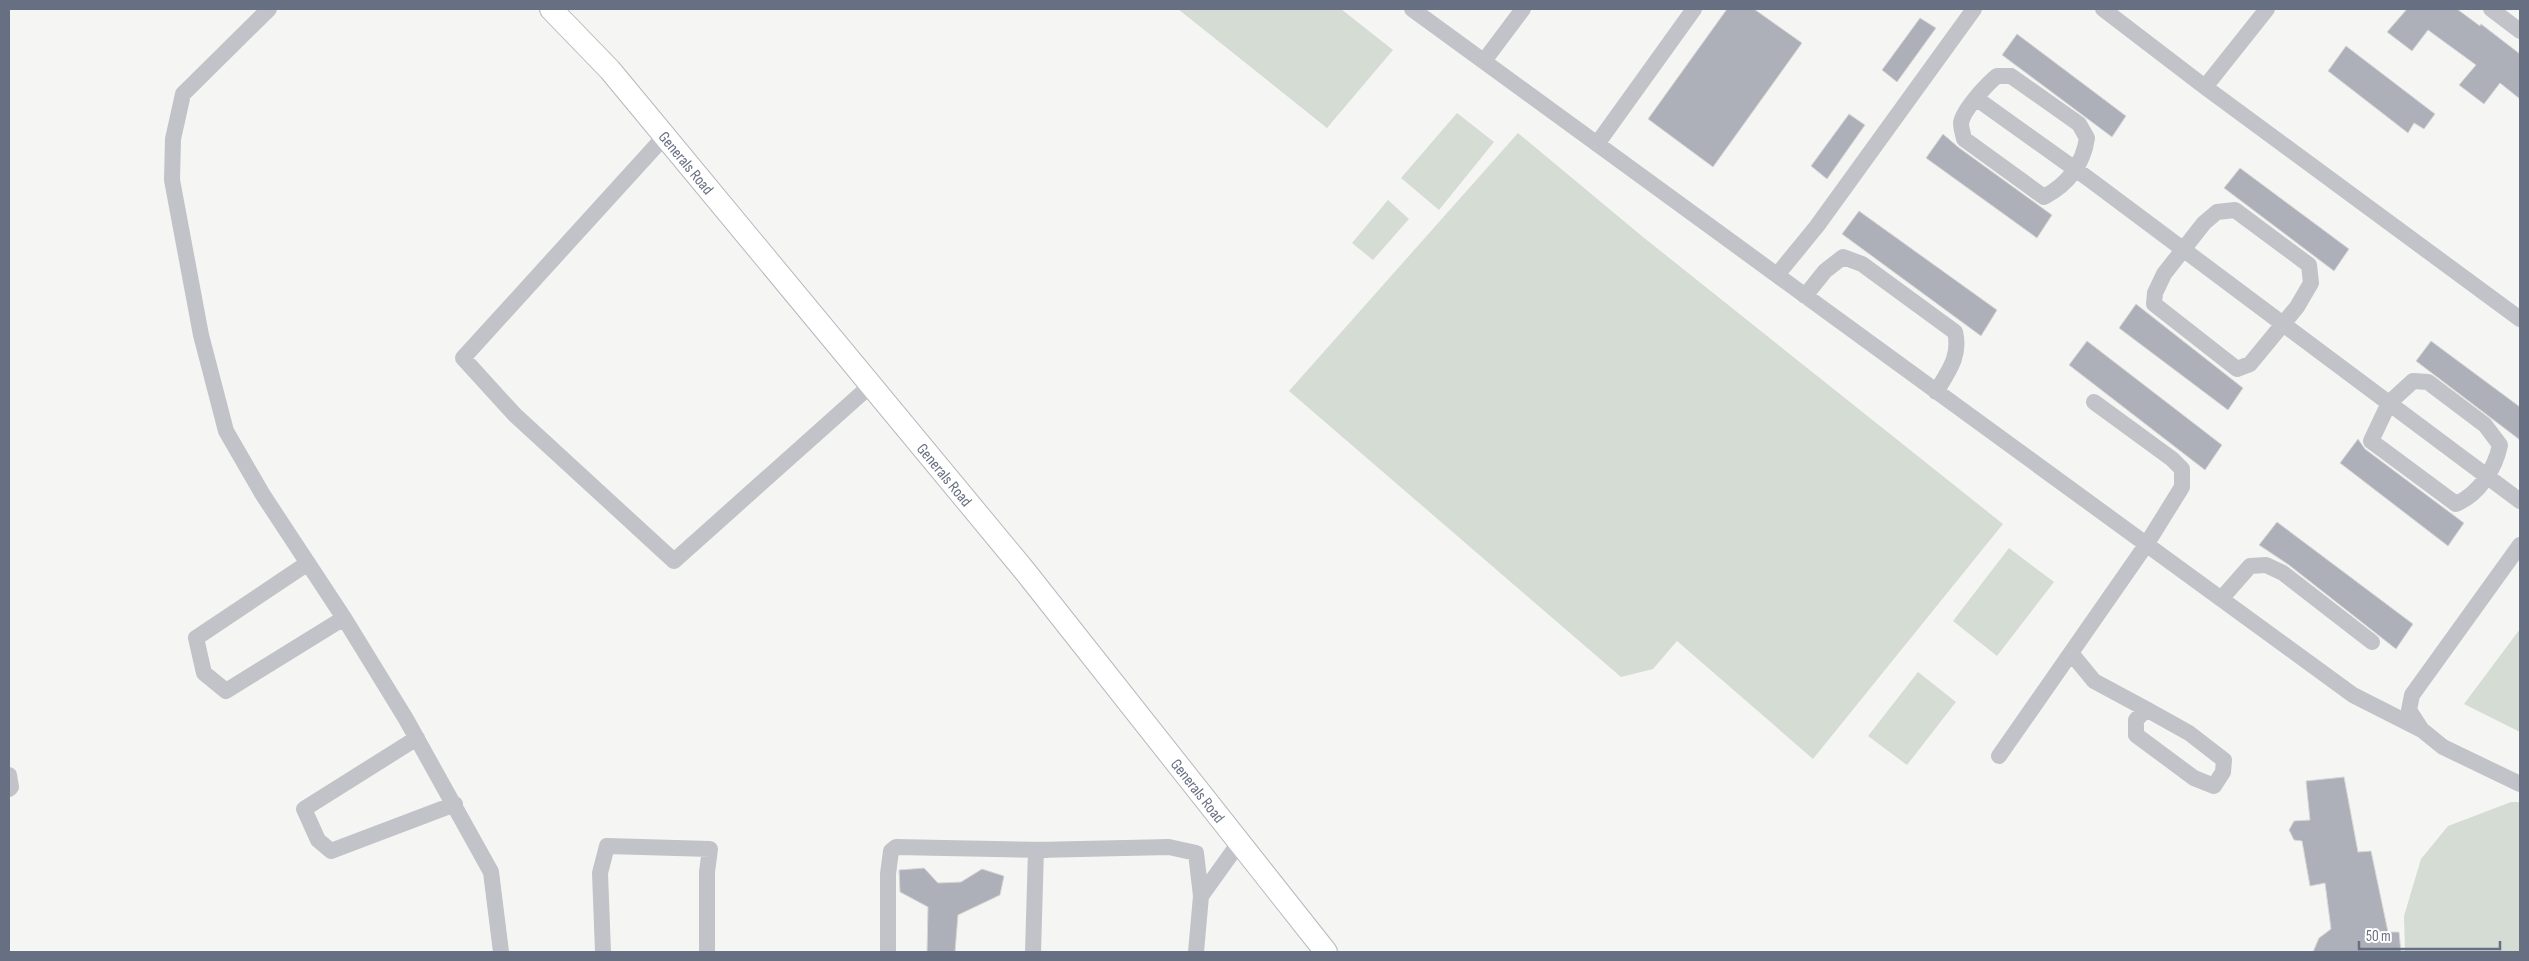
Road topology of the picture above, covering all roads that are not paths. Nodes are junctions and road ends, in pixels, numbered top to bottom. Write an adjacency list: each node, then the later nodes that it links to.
1 (269, 9): 30 (street)
2 (551, 9): 14 (street, Generals Road)
3 (1412, 9): 11 (street)
4 (1523, 9): 11 (street)
5 (1694, 9): 15 (street)
6 (1974, 9): 18 (street)
7 (2103, 9): 12 (street)
8 (2267, 9): 12 (street)
9 (2491, 9): 10 (street)
10 (2520, 31)
11 (1484, 61): 15 (street)
12 (2205, 87): 20 (street)
13 (1976, 99): 16 (street); 16 (street); 16 (street)
14 (665, 136): 22 (street, Generals Road); 22 (street)
15 (1597, 144): 18 (street)
16 (2076, 170): 17 (street)
17 (2184, 250): 21 (street); 21 (street); 21 (street)
18 (1777, 275): 19 (street)
19 (1805, 296): 23 (street); 23 (street)
20 (2520, 319)
21 (2283, 325): 25 (street)
22 (871, 385): 43 (street, Generals Road)
23 (1936, 392): 28 (street)
24 (2094, 402): 28 (street)
25 (2389, 403): 26 (street); 26 (street); 26 (street)
26 (2488, 477): 27 (street)
27 (2520, 501)
28 (2146, 545): 31 (street); 34 (street)
29 (2520, 545): 36 (street)
30 (308, 563): 32 (street); 32 (street)
31 (2221, 599): 33 (street); 36 (street)
32 (344, 618): 37 (street)
33 (2372, 642)
34 (2071, 653): 35 (street); 38 (street)
35 (2146, 708): 35 (street)
36 (2422, 730): 40 (street)
37 (417, 738): 42 (street); 42 (street)
38 (1999, 756)
39 (9, 775): 41 (street)
40 (2520, 784)
41 (9, 789)
42 (455, 804): 46 (street)
43 (1239, 843): 45 (street); 52 (street, Generals Road)
44 (1047, 850): 45 (street); 49 (street); 50 (street)
45 (1202, 896): 51 (street)
46 (501, 952)
47 (603, 952): 48 (street)
48 (707, 952)
49 (888, 952)
50 (1033, 952)
51 (1196, 952)
52 (1326, 952)

